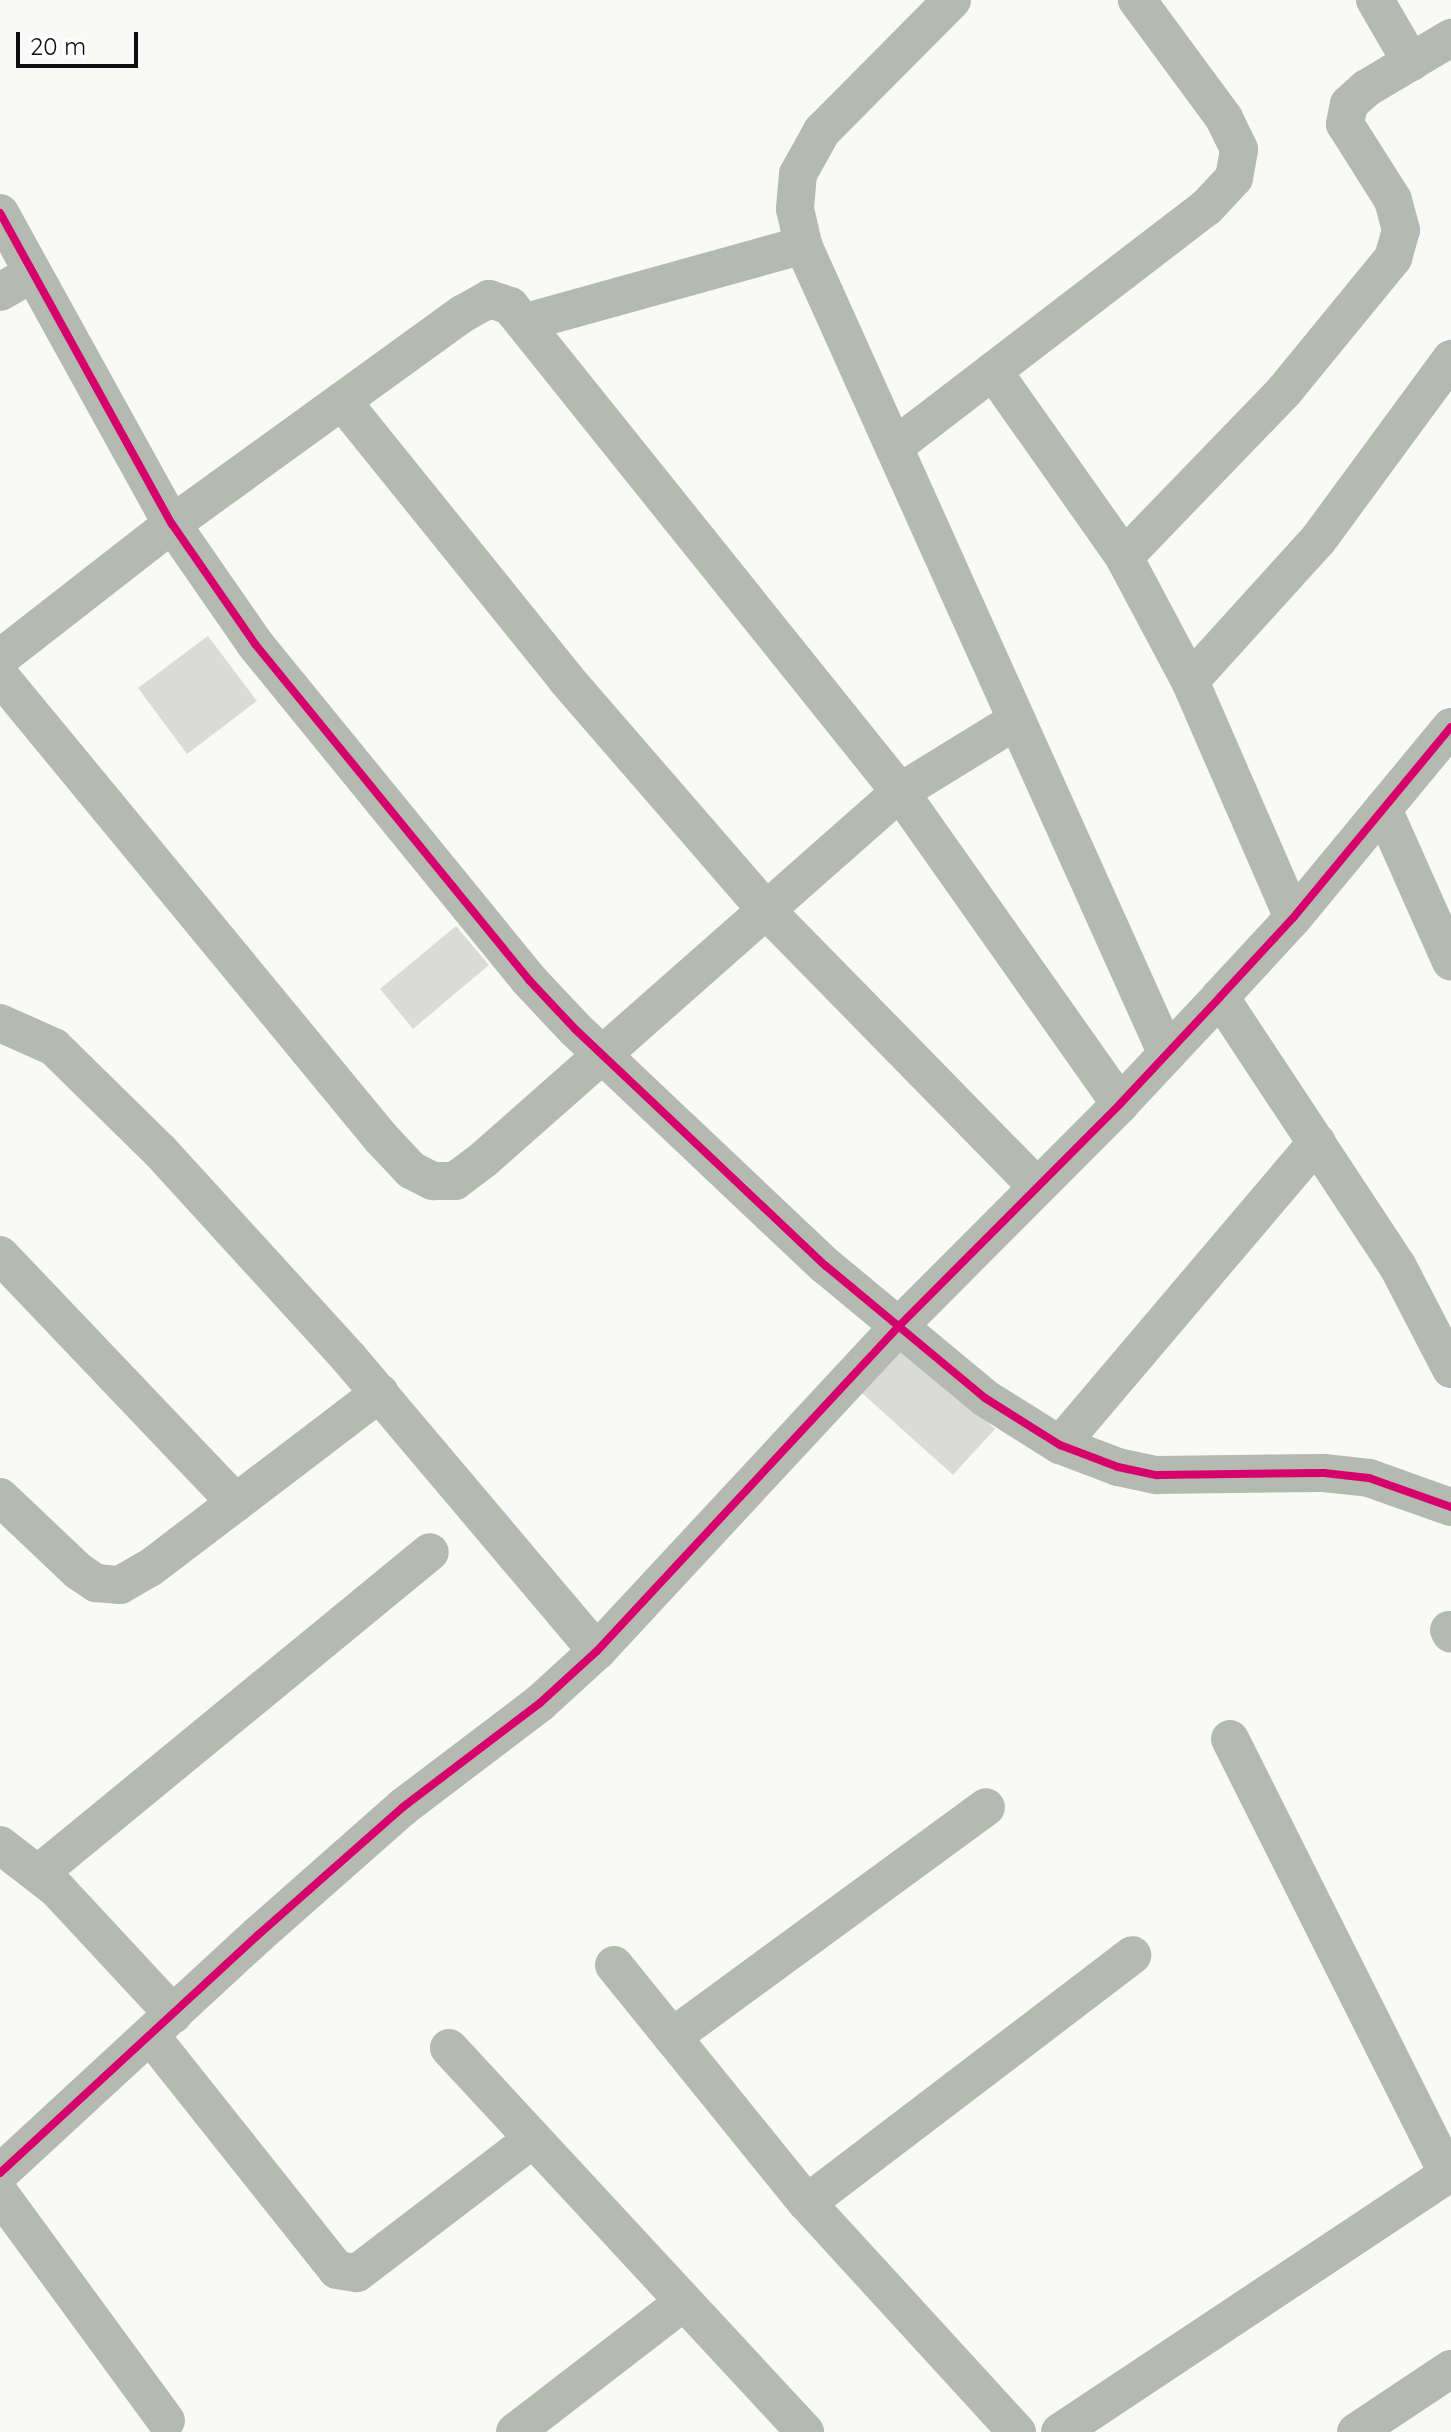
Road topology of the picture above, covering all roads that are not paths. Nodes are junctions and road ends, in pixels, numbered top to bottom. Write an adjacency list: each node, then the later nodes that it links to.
1 (952, 0): 7 (street)
2 (1137, 0): 12 (street)
3 (1375, 0): 5 (street)
4 (1451, 38): 5 (street)
5 (1411, 62): 16 (street)
6 (0, 213): 8 (street)
7 (803, 245): 10 (street); 14 (street)
8 (33, 273): 9 (street); 15 (street)
9 (0, 292)
10 (526, 322): 13 (street); 22 (street)
11 (1451, 359): 19 (street)
12 (993, 371): 14 (street); 16 (street)
13 (342, 401): 15 (street); 24 (street)
14 (894, 447): 20 (street)
15 (172, 524): 17 (street); 30 (street)
16 (1124, 557): 19 (street)
17 (0, 658)
18 (0, 676): 30 (street)
19 (1190, 681): 25 (street)
20 (1017, 720): 22 (street); 29 (street)
21 (1451, 727): 23 (street)
22 (900, 792): 24 (street); 31 (street)
23 (1383, 809): 25 (street); 26 (street)
24 (767, 911): 30 (street); 33 (street)
25 (1293, 918): 27 (street)
26 (1451, 962)
27 (1220, 997): 29 (street); 32 (street)
28 (0, 1023): 37 (street)
29 (1167, 1054): 31 (street)
30 (602, 1055): 35 (street)
31 (1120, 1104): 33 (street)
32 (1317, 1142): 36 (street); 38 (street)
33 (1037, 1187): 35 (street)
34 (0, 1255): 40 (street)
35 (899, 1326): 38 (street); 43 (street)
36 (1451, 1369)
37 (380, 1393): 40 (street); 43 (street)
38 (1060, 1445): 41 (street)
39 (0, 1497): 40 (street)
40 (236, 1503)
41 (1451, 1507)
42 (430, 1552): 47 (street)
43 (597, 1651): 50 (street)
44 (1230, 1739): 54 (street)
45 (986, 1807): 51 (street)
46 (0, 1845): 47 (street)
47 (38, 1874): 50 (street)
48 (1132, 1955): 56 (street)
49 (614, 1965): 51 (street)
50 (161, 2024): 53 (street); 55 (street)
51 (672, 2037): 56 (street)
52 (449, 2048): 53 (street)
53 (533, 2139): 57 (street)
54 (1450, 2173): 64 (street)
55 (1, 2175): 59 (street)
56 (807, 2203): 63 (street)
57 (684, 2302): 61 (street); 62 (street)
58 (1451, 2369): 60 (street)
59 (166, 2421)
60 (1364, 2430)
61 (515, 2432)
62 (805, 2432)
63 (1017, 2432)
64 (1060, 2432)

